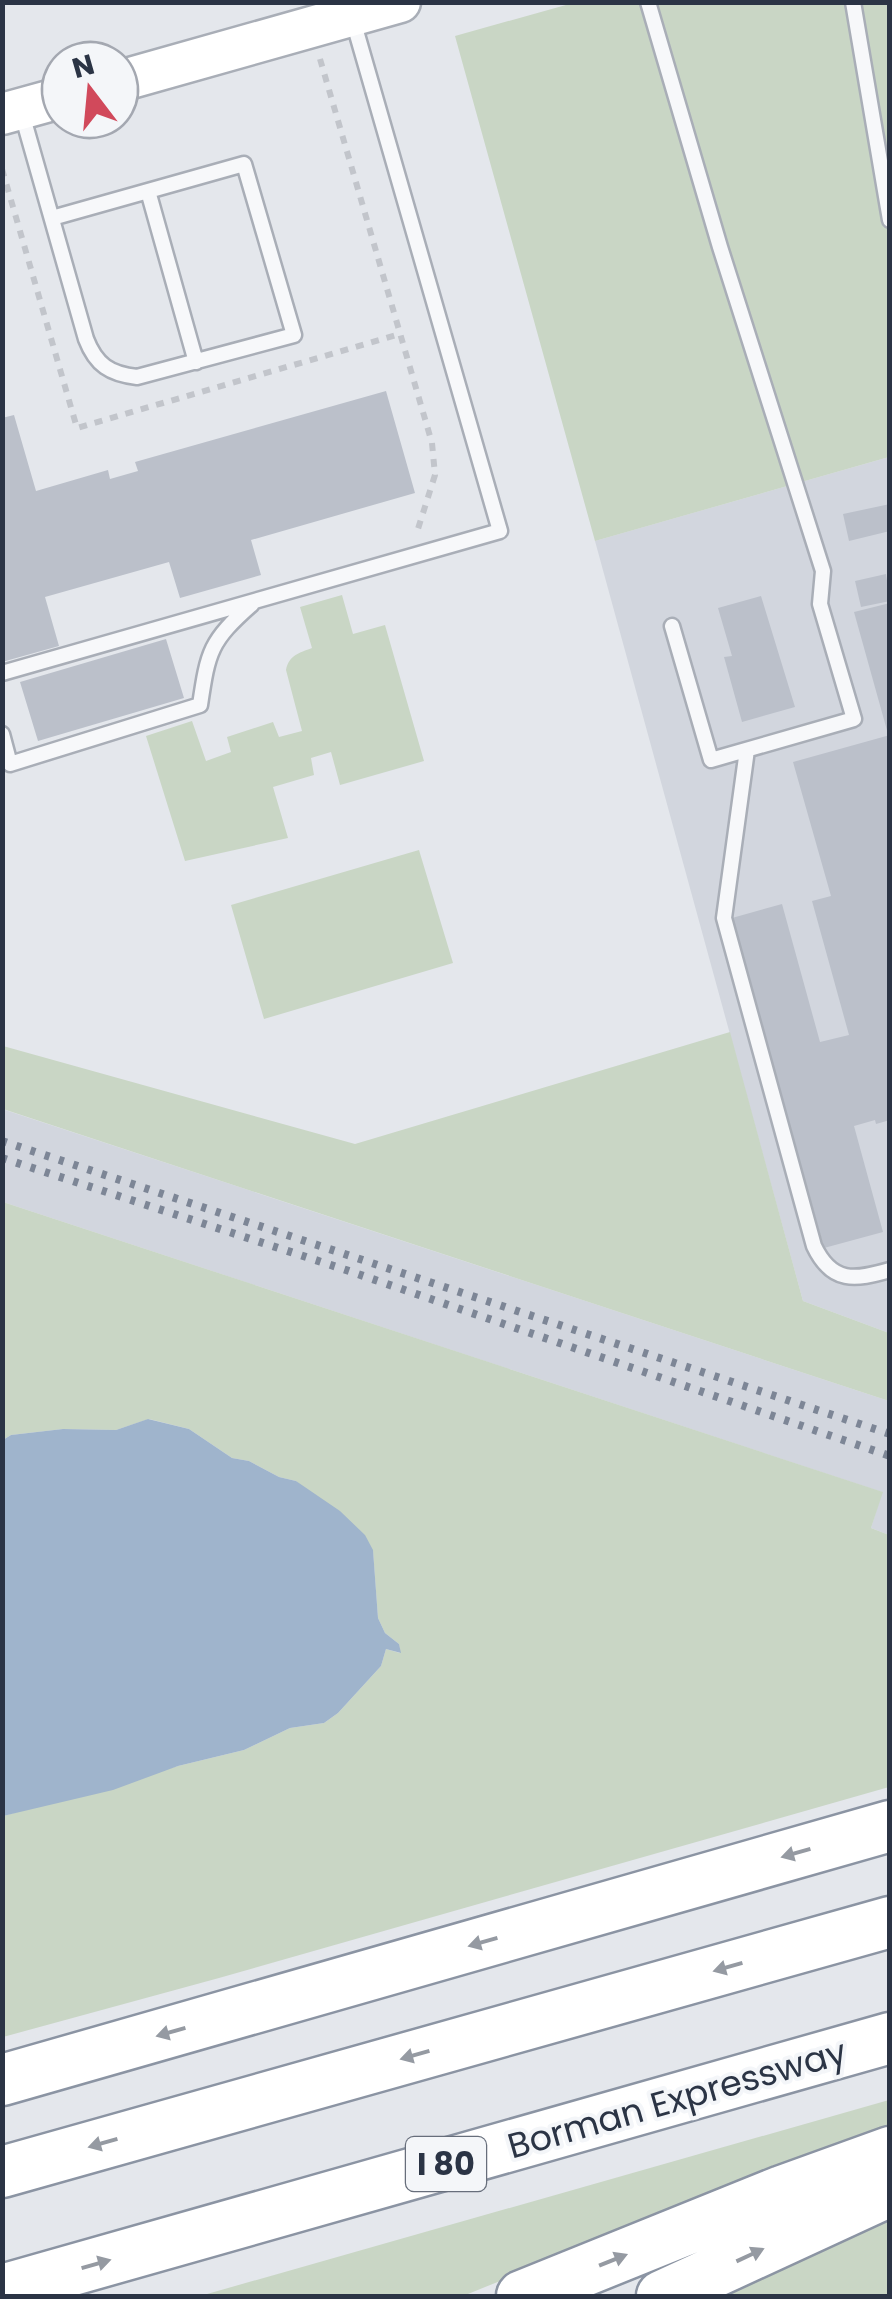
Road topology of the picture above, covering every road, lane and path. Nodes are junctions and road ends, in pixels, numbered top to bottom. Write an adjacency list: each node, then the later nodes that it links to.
1 (400, 2): 4 (street)
2 (648, 2): 20 (lane)
3 (853, 2): 12 (lane)
4 (352, 16): 5 (street); 15 (lane)
5 (311, 28): 6 (street); 13 (path)
6 (140, 75)
7 (40, 104): 8 (street)
8 (11, 112): 11 (lane)
9 (2, 169): 13 (path)
10 (148, 192): 11 (lane); 14 (lane); 14 (lane)
11 (52, 218): 14 (lane)
12 (890, 220)
13 (400, 334): 15 (path)
14 (196, 362)
15 (423, 553): 16 (lane)
16 (256, 600): 18 (lane); 19 (lane)
17 (672, 626): 20 (lane)
18 (2, 673)
19 (2, 734)
20 (748, 750): 21 (lane)
21 (890, 1270)
22 (890, 1826): 25 (highway, one-way to 25)
23 (890, 1922): 27 (highway, one-way to 27)
24 (890, 2038): 29 (highway, Borman Expressway / I 80, one-way to 24)
25 (2, 2080)
26 (890, 2152): 30 (highway, one-way to 26)
27 (2, 2172)
28 (890, 2191): 31 (highway, one-way to 28)
29 (2, 2290)
30 (522, 2296)
31 (662, 2296)

